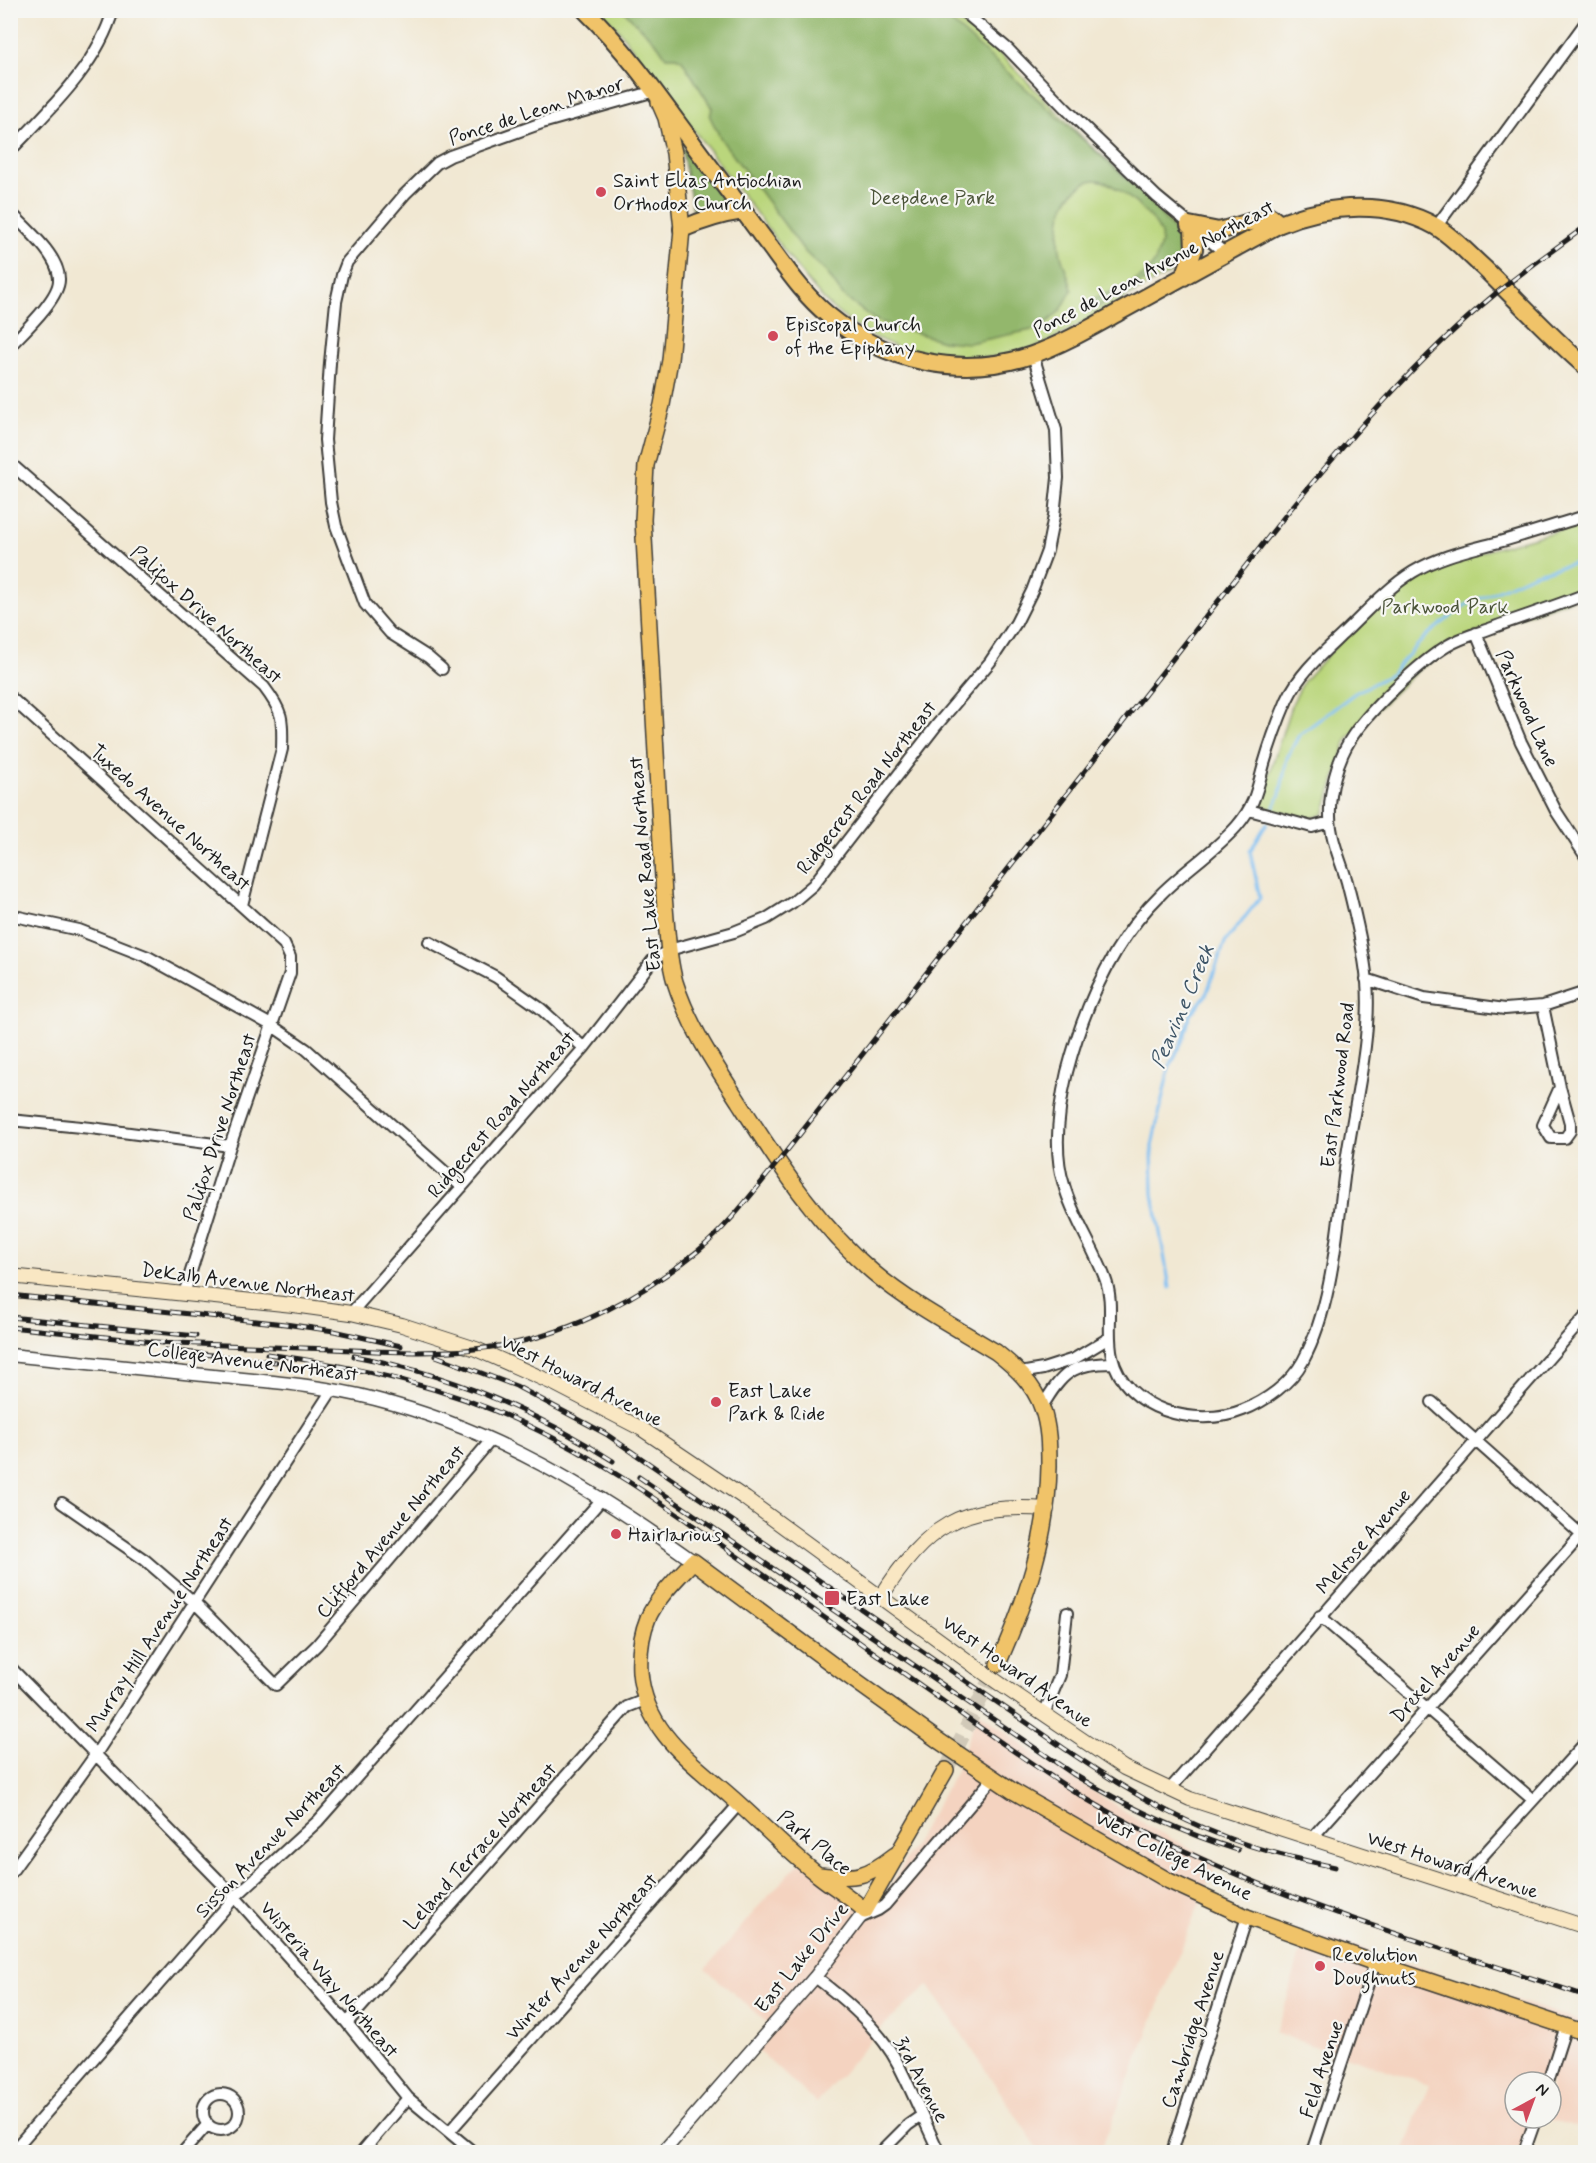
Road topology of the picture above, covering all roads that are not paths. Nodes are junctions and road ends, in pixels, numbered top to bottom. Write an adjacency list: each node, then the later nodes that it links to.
1 (113, 10): 6 (street)
2 (585, 10): 5 (highway, Ponce de Leon Avenue Northeast)
3 (962, 10): 10 (street)
4 (1586, 22): 11 (street)
5 (655, 91): 7 (highway, Ponce de Leon Avenue Northeast); 12 (main road, East Lake Road Northeast); 22 (street, Ponce de Leon Manor)
6 (10, 151)
7 (743, 211): 12 (highway); 16 (highway, Ponce de Leon Avenue Northeast)
8 (10, 212): 15 (street)
9 (1280, 224): 10 (highway); 11 (highway, Ponce de Leon Avenue Northeast); 13 (highway, Ponce de Leon Avenue Northeast)
10 (1191, 226): 13 (street); 14 (highway)
11 (1436, 226): 17 (highway, Ponce de Leon Avenue Northeast)
12 (682, 229): 30 (main road, East Lake Road Northeast)
13 (1226, 254): 14 (highway, Ponce de Leon Avenue Northeast)
14 (1184, 277): 16 (highway, Ponce de Leon Avenue Northeast)
15 (10, 346)
16 (1033, 355): 30 (street, Ridgecrest Road Northeast)
17 (1586, 367)
18 (10, 463): 27 (street, Palifox Drive Northeast)
19 (1586, 516): 24 (street)
20 (1586, 594): 21 (street, East Parkwood Road)
21 (1476, 633): 25 (street, East Parkwood Road); 26 (street, Parkwood Lane)
22 (442, 669)
23 (10, 698): 27 (street, Tuxedo Avenue Northeast)
24 (1249, 810): 25 (street); 45 (street)
25 (1330, 822): 32 (street, East Parkwood Road)
26 (1586, 857)
27 (242, 905): 31 (street, Tuxedo Avenue Northeast)
28 (10, 915): 35 (street)
29 (429, 942): 36 (street)
30 (669, 950): 36 (street, Ridgecrest Road Northeast); 49 (main road, East Lake Road Northeast)
31 (290, 973): 35 (street, Palifox Drive Northeast)
32 (1366, 979): 34 (street); 48 (street, East Parkwood Road)
33 (1586, 992): 34 (street)
34 (1543, 1006): 37 (street)
35 (271, 1025): 39 (street, Palifox Drive Northeast); 40 (street)
36 (584, 1048): 40 (street, Ridgecrest Road Northeast)
37 (1560, 1087)
38 (10, 1120): 39 (street)
39 (231, 1146): 42 (street, Palifox Drive Northeast)
40 (462, 1187): 43 (street, Ridgecrest Road Northeast)
41 (10, 1276): 42 (main road, DeKalb Avenue Northeast)
42 (184, 1294): 43 (main road, DeKalb Avenue Northeast)
43 (351, 1313): 46 (main road, DeKalb Avenue Northeast)
44 (1586, 1316): 54 (street, Melrose Avenue)
45 (1109, 1338): 48 (street); 49 (street)
46 (476, 1349): 60 (main road, West Howard Avenue)
47 (10, 1355): 50 (street, College Avenue Northeast)
48 (1113, 1363): 52 (street)
49 (1020, 1373): 52 (main road, East Lake Road Northeast)
50 (332, 1390): 53 (street, College Avenue Northeast); 61 (street, Murray Hill Avenue Northeast)
51 (1432, 1402): 54 (street)
52 (1042, 1407): 57 (main road, East Lake Road Northeast)
53 (491, 1440): 55 (street, College Avenue Northeast); 61 (street, Clifford Avenue Northeast)
54 (1475, 1440): 58 (street); 63 (street, Melrose Avenue)
55 (602, 1499): 59 (street, College Avenue Northeast); 82 (street, Sisson Avenue Northeast)
56 (62, 1503): 61 (street)
57 (1047, 1509): 60 (main road); 64 (main road, East Lake Road Northeast)
58 (1584, 1534): 68 (street, Drexel Avenue)
59 (693, 1561): 66 (main road, College Avenue Northeast); 67 (main road, Park Place)
60 (881, 1598): 69 (main road, West Howard Avenue, bridge)
61 (195, 1603): 71 (street, Murray Hill Avenue Northeast)
62 (1067, 1613): 69 (street)
63 (1320, 1616): 68 (street); 74 (street, Melrose Avenue)
64 (998, 1664)
65 (10, 1667): 71 (street, Wisteria Way Northeast)
66 (844, 1673): 73 (main road, West College Avenue, bridge)
67 (645, 1700): 76 (main road, Park Place); 88 (street, Leland Terrace Northeast)
68 (1428, 1709): 75 (street); 77 (street, Drexel Avenue)
69 (1044, 1714): 74 (main road, West Howard Avenue)
70 (1586, 1742): 75 (street)
71 (96, 1754): 79 (street, Murray Hill Avenue Northeast); 82 (street, Wisteria Way Northeast)
72 (946, 1770): 78 (main road, East Lake Drive)
73 (993, 1778): 83 (street); 84 (main road, West College Avenue)
74 (1168, 1790): 77 (main road, West Howard Avenue)
75 (1533, 1800): 81 (street)
76 (739, 1804): 80 (main road, Park Place); 96 (street, Winter Avenue Northeast)
77 (1311, 1839): 81 (main road, West Howard Avenue)
78 (902, 1850): 80 (main road); 83 (main road, East Lake Drive)
79 (10, 1874)
80 (817, 1875): 83 (main road, Park Place)
81 (1457, 1884): 85 (main road, West Howard Avenue)
82 (235, 1897): 88 (street, Wisteria Way Northeast); 97 (street, Sisson Avenue Northeast)
83 (863, 1914): 87 (street, East Lake Drive)
84 (1246, 1917): 86 (main road, West College Avenue); 104 (street, Cambridge Avenue)
85 (1586, 1927)
86 (1375, 1963): 89 (main road, West College Avenue); 105 (street, Feld Avenue)
87 (815, 1977): 93 (street, 3rd Avenue); 101 (street, East Lake Drive)
88 (346, 2023): 92 (street, Wisteria Way Northeast)
89 (1566, 2026): 90 (main road, West College Avenue); 91 (street)
90 (1586, 2033)
91 (1552, 2070)
92 (408, 2098): 96 (street, Wisteria Way Northeast); 99 (street)
93 (921, 2116): 102 (street); 103 (street, 3rd Avenue)
94 (207, 2125): 98 (street)
95 (1532, 2130): 106 (street)
96 (449, 2132): 100 (street, Wisteria Way Northeast)
97 (12, 2152)
98 (183, 2152)
99 (362, 2152)
100 (473, 2152)
101 (663, 2152)
102 (881, 2152)
103 (939, 2152)
104 (1172, 2152)
105 (1312, 2152)
106 (1524, 2152)

